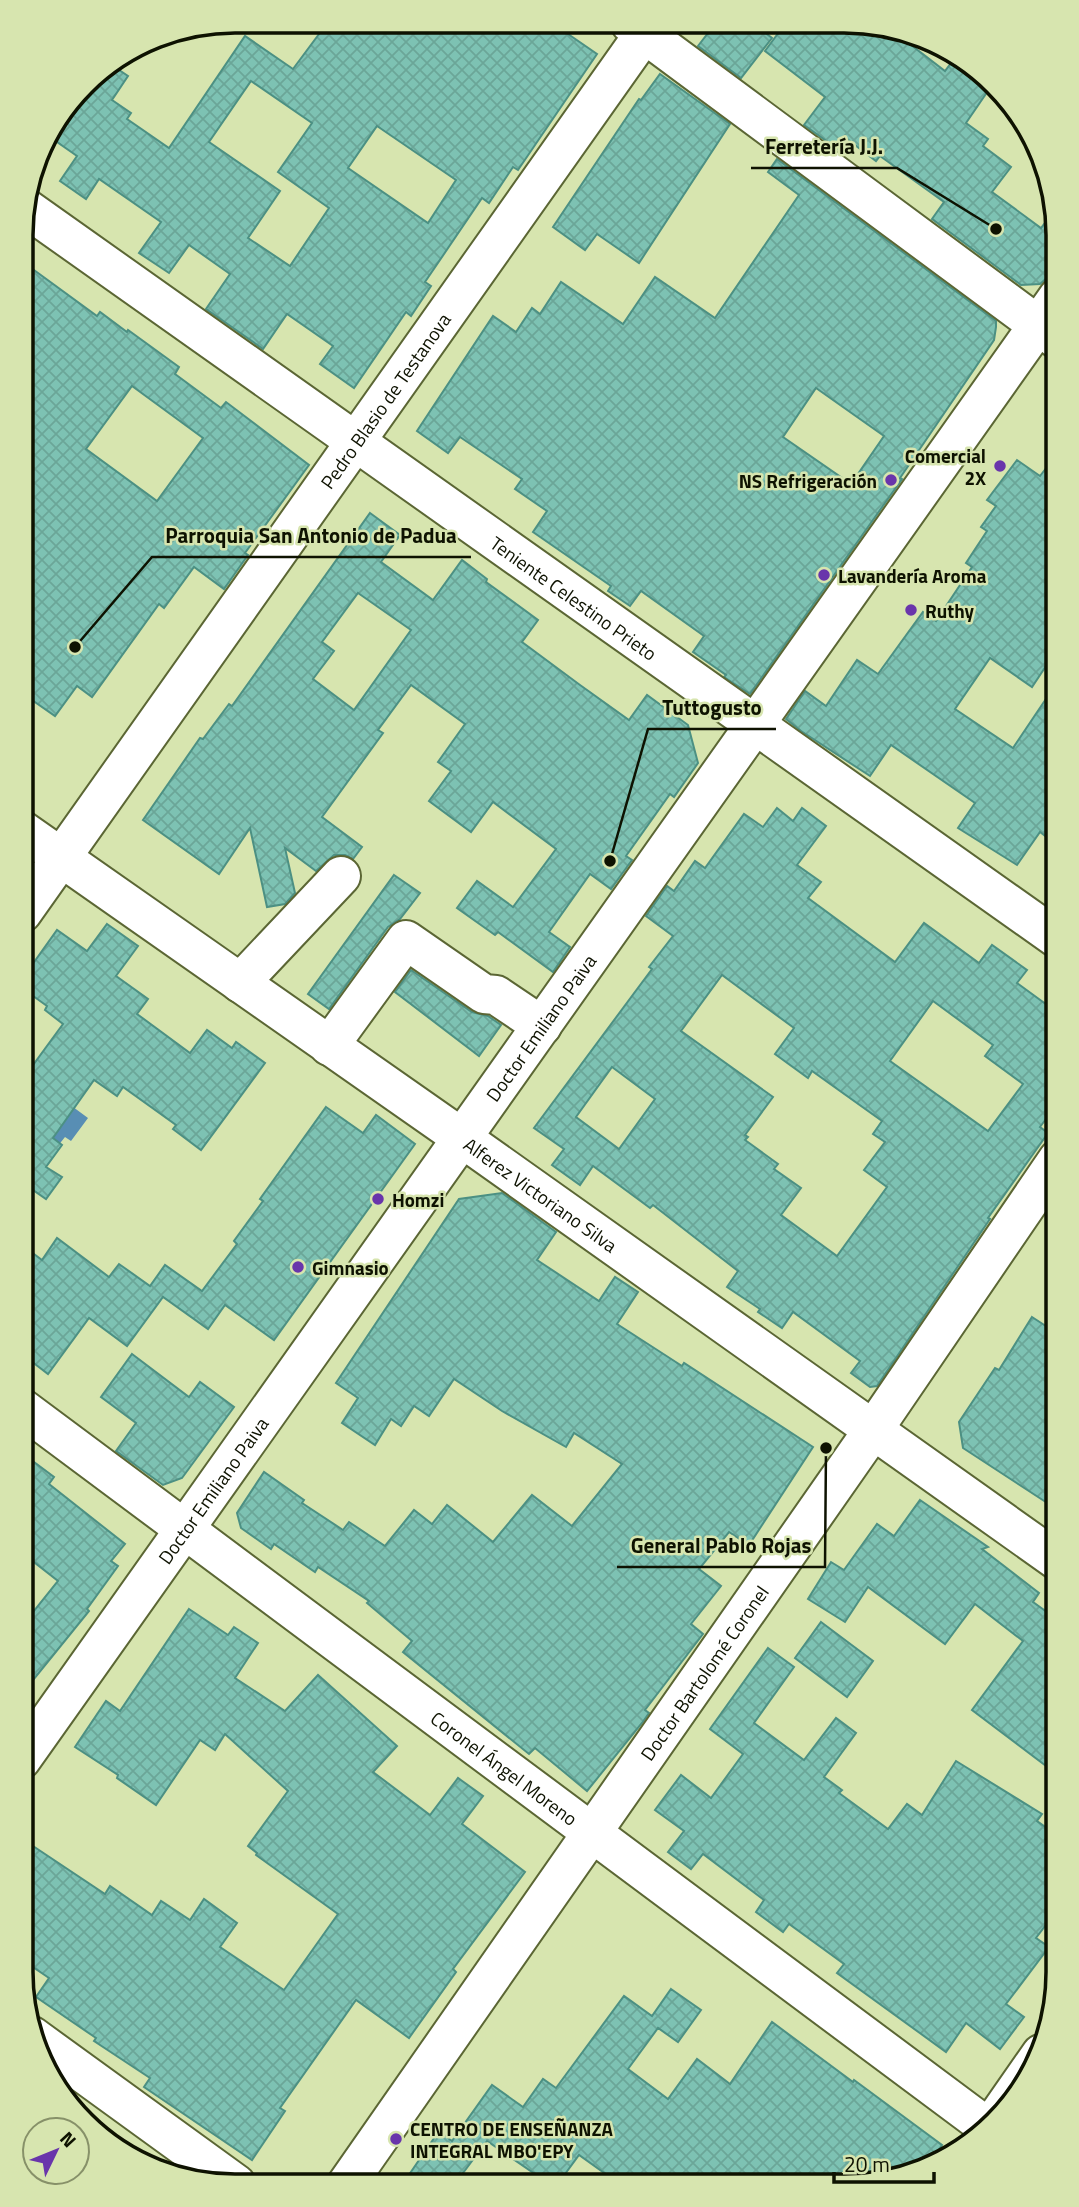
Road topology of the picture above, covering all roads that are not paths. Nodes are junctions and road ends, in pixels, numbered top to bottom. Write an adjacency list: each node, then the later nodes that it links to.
1 (637, 33): 6 (street, Pedro Blasio de Testanova)
2 (650, 33): 4 (street)
3 (35, 214): 6 (street, Teniente Celestino Prieto)
4 (1046, 317)
5 (1046, 328): 7 (street, Doctor Emiliano Paiva)
6 (355, 441): 7 (street, Teniente Celestino Prieto); 9 (street, Pedro Blasio de Testanova)
7 (754, 727): 12 (street, Teniente Celestino Prieto); 14 (street, Doctor Emiliano Paiva)
8 (34, 838): 9 (street, Alferez Victoriano Silva)
9 (61, 858): 11 (street, Pedro Blasio de Testanova); 13 (street, Alferez Victoriano Silva)
10 (341, 876): 13 (street)
11 (34, 897)
12 (1046, 930)
13 (240, 983): 15 (street, Alferez Victoriano Silva)
14 (542, 1026): 15 (street); 16 (street, Doctor Emiliano Paiva)
15 (329, 1046): 16 (street, Alferez Victoriano Silva)
16 (463, 1138): 19 (street, Alferez Victoriano Silva); 20 (street, Doctor Emiliano Paiva)
17 (1045, 1177): 19 (street, Doctor Bartolomé Coronel)
18 (33, 1416): 20 (street, Coronel Ángel Moreno)
19 (873, 1430): 21 (street, Alferez Victoriano Silva); 23 (street, Doctor Bartolomé Coronel)
20 (185, 1529): 22 (street, Doctor Emiliano Paiva); 23 (street, Coronel Ángel Moreno)
21 (1045, 1552)
22 (33, 1743)
23 (592, 1833): 25 (street, Coronel Ángel Moreno); 27 (street, Doctor Bartolomé Coronel)
24 (49, 2048): 26 (street)
25 (979, 2121)
26 (221, 2173)
27 (354, 2174)

